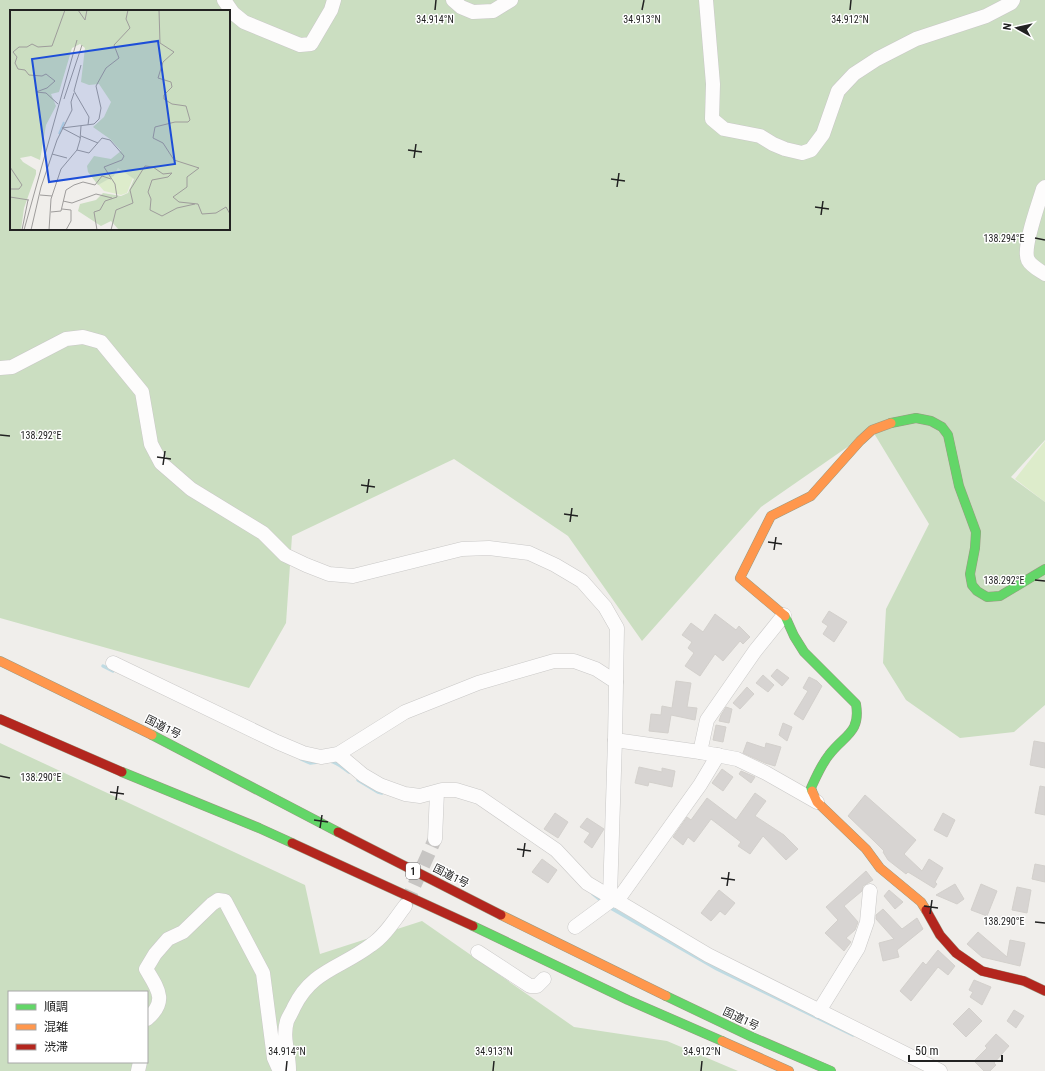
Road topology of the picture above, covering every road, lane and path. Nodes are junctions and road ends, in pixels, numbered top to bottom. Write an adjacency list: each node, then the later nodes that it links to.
1 (224, 0): 2 (street)
2 (334, 0)
3 (453, 0): 4 (street)
4 (511, 0)
5 (706, 0): 6 (street)
6 (1013, 0)
7 (1045, 187): 8 (street)
8 (1045, 274)
9 (0, 368): 14 (street)
10 (1045, 569): 11 (main road)
11 (784, 615): 17 (street); 21 (main road)
12 (0, 661): 33 (main road, 国道1号 / 1)
13 (113, 663): 18 (street)
14 (616, 682): 16 (street); 18 (street)
15 (0, 719): 32 (main road, 1)
16 (615, 740): 17 (street); 24 (street)
17 (700, 752): 19 (street)
18 (338, 754): 20 (street)
19 (718, 755): 21 (street); 24 (street)
20 (437, 792): 22 (street); 24 (street)
21 (817, 802): 29 (main road)
22 (435, 839)
23 (870, 891): 30 (street)
24 (613, 899): 26 (street); 30 (street)
25 (405, 906): 31 (street)
26 (575, 927)
27 (478, 952): 28 (street)
28 (544, 979)
29 (1045, 991)
30 (819, 1011): 34 (street)
31 (148, 1018)
32 (789, 1071)
33 (831, 1071)
34 (940, 1071)

